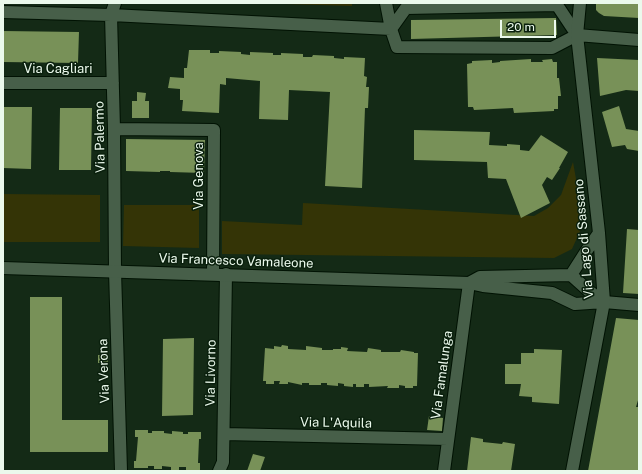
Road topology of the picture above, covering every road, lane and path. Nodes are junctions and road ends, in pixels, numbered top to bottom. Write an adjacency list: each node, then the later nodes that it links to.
1 (386, 3): 5 (street)
2 (580, 3): 6 (street, Via Lago di Sassano)
3 (113, 9): 4 (street); 5 (street); 9 (street, Via Palermo)
4 (3, 12)
5 (391, 28): 6 (street); 6 (street)
6 (577, 35): 7 (street); 11 (street, Via Lago di Sassano)
7 (639, 40)
8 (3, 83): 9 (street, Via Cagliari)
9 (113, 83): 10 (street, Via Palermo)
10 (114, 129): 13 (street, Via Palermo); 14 (street, Via Genova)
11 (599, 233): 16 (street); 18 (street, Via Lago di Sassano)
12 (3, 268): 13 (street, Via Francesco Vamaleone)
13 (115, 270): 14 (street, Via Francesco Vamaleone); 22 (street, Via Verona)
14 (213, 274): 15 (street, Via Francesco Vamaleone)
15 (226, 274): 17 (street, Via Francesco Vamaleone); 20 (street, Via Livorno)
16 (571, 275): 17 (street); 18 (street)
17 (469, 283): 18 (street); 21 (street, Via Famalunga)
18 (604, 302): 19 (street); 25 (street, Via Lago di Sassano)
19 (639, 306)
20 (224, 434): 21 (street, Via L'Aquila); 23 (street, Via Livorno)
21 (448, 439): 24 (street, Via Famalunga)
22 (121, 471)
23 (219, 471)
24 (444, 471)
25 (572, 471)

